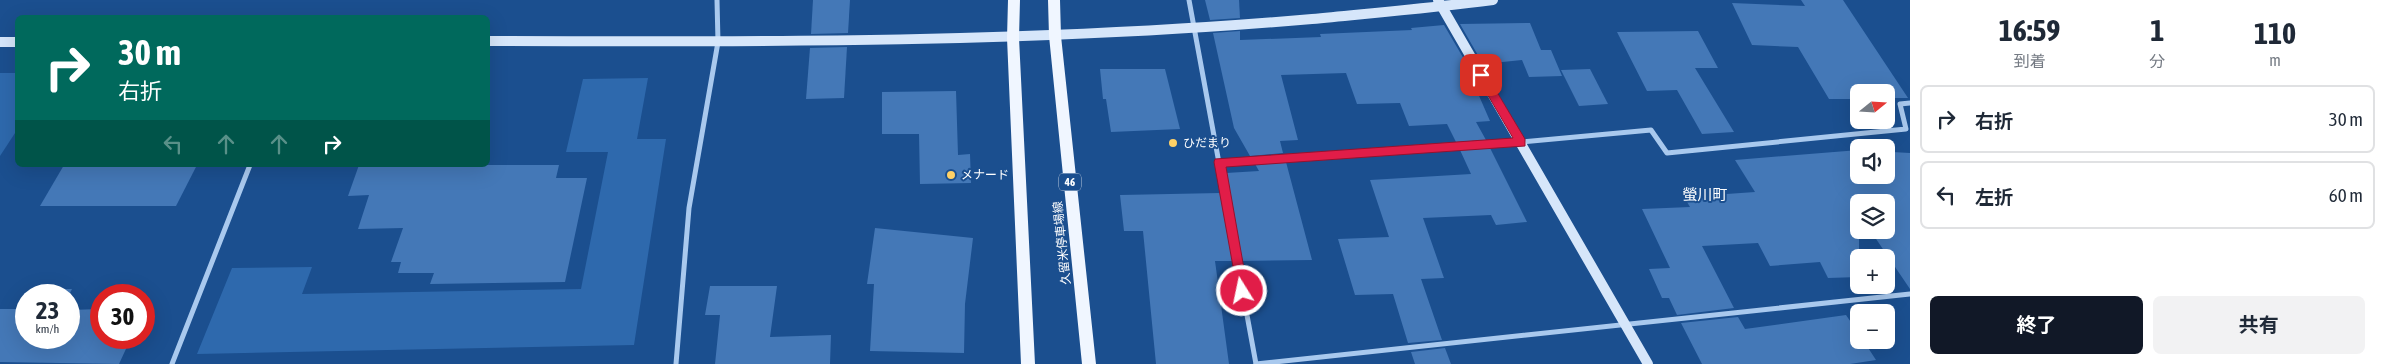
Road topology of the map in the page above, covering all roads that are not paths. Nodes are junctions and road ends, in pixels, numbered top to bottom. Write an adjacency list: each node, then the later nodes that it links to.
1 (717, 0): 13 (street)
2 (1014, 0): 9 (main road)
3 (1054, 0): 8 (main road, 久留米停車場線 / 46)
4 (1189, 0): 7 (street)
5 (1493, 0): 6 (street)
6 (1440, 4): 7 (street); 15 (street)
7 (1195, 29): 8 (street); 16 (street)
8 (1055, 36): 9 (street); 23 (main road, 久留米停車場線 / 46)
9 (1013, 38): 13 (street); 22 (main road)
10 (490, 41): 13 (street)
11 (0, 42): 12 (street)
12 (15, 42)
13 (718, 42): 21 (street)
14 (1910, 103): 15 (street)
15 (1521, 142): 16 (street); 19 (street)
16 (1219, 162): 19 (street)
17 (249, 167): 20 (street)
18 (1910, 294): 19 (street)
19 (1626, 322): 24 (street)
20 (172, 364)
21 (676, 364)
22 (1028, 364)
23 (1089, 364)
24 (1648, 364)

